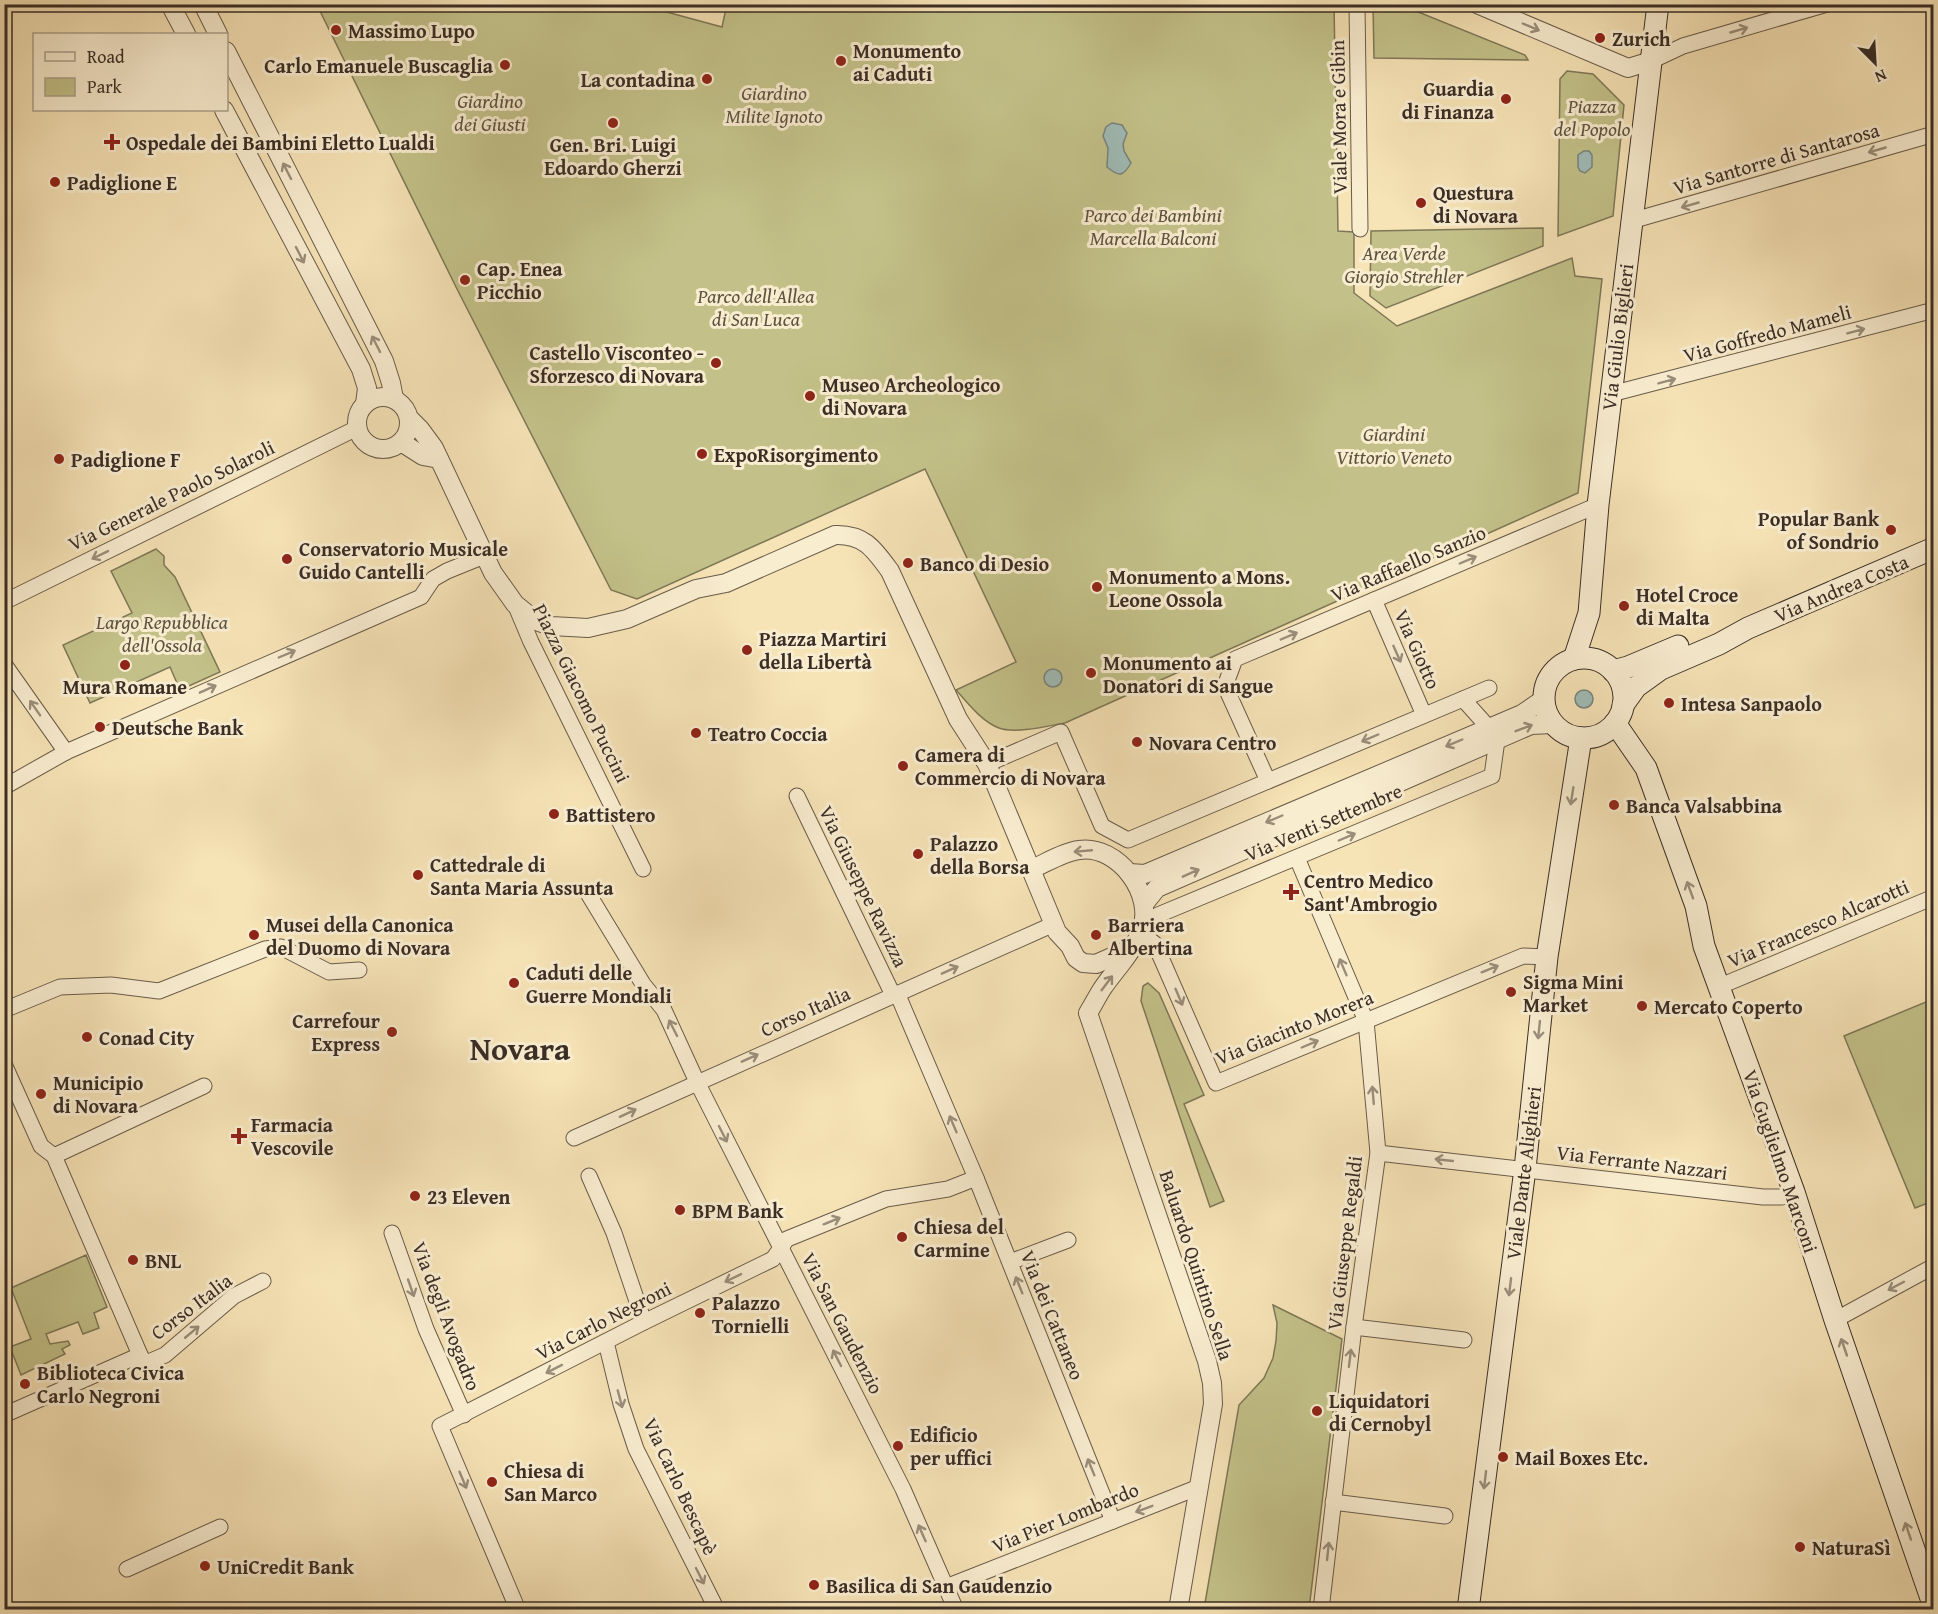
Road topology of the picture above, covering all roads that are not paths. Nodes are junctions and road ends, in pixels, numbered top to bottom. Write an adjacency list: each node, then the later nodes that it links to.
1 (170, 4): 7 (street)
2 (203, 4): 8 (street)
3 (1358, 4): 14 (street, Viale Mora e Gibin)
4 (1477, 4): 10 (street, one-way to 10)
5 (1658, 4): 10 (main road, Via Giulio Biglieri)
6 (1827, 4): 10 (street, one-way to 6)
7 (185, 33)
8 (218, 33)
9 (228, 55): 17 (street, one-way to 9)
10 (1651, 61): 13 (main road, Via Giulio Biglieri)
11 (225, 111): 18 (street, one-way to 18)
12 (1934, 134): 13 (street, Via Santorre di Santarosa, one-way to 13)
13 (1631, 221): 16 (main road, Via Giulio Biglieri)
14 (1360, 229)
15 (1934, 310): 16 (street, Via Goffredo Mameli, one-way to 15)
16 (1611, 394): 23 (main road, Via Giulio Biglieri)
17 (394, 399): 18 (street); 19 (street)
18 (365, 404): 20 (street)
19 (409, 418): 21 (street); 22 (street)
20 (357, 428): 21 (street); 27 (street, Via Generale Paolo Solaroli, one-way to 27)
21 (401, 442): 22 (street)
22 (439, 459): 25 (street)
23 (1598, 505): 26 (street, Via Raffaello Sanzio, one-way to 23); 29 (main road, Via Giulio Biglieri)
24 (1934, 548): 30 (main road, Via Andrea Costa)
25 (484, 556): 28 (street); 42 (street, one-way to 25)
26 (1374, 600): 38 (street, Via Giotto, one-way to 38); 44 (street, Via Raffaello Sanzio, one-way to 26)
27 (4, 602)
28 (515, 604): 43 (street); 48 (street, Piazza Giacomo Puccini)
29 (1589, 613): 31 (main road, Via Giulio Biglieri); 33 (main road, Via Giulio Biglieri)
30 (1748, 628): 33 (main road, Via Andrea Costa); 37 (main road, Via Andrea Costa)
31 (1574, 659): 33 (main road); 36 (main road)
32 (4, 664): 42 (street, one-way to 32)
33 (1609, 667): 37 (main road)
34 (1489, 688): 35 (street)
35 (1462, 699): 38 (street); 40 (street)
36 (1544, 699): 39 (main road); 40 (street, Via Venti Settembre)
37 (1619, 714): 41 (main road); 58 (main road, Via Guglielmo Marconi, one-way to 37)
38 (1424, 715): 44 (street, one-way to 44)
39 (1553, 724): 40 (street, Via Venti Settembre, one-way to 39); 41 (main road)
40 (1493, 734): 47 (street, Via Venti Settembre, one-way to 40); 50 (street, Via Venti Settembre, one-way to 50); 53 (street, Via Venti Settembre, one-way to 40)
41 (1581, 738): 56 (main road, Viale Dante Alighieri, one-way to 56)
42 (66, 752): 45 (street)
43 (987, 764): 44 (street); 49 (street)
44 (1268, 781)
45 (4, 787)
46 (797, 796): 59 (street, Via Giuseppe Ravizza)
47 (1297, 858): 55 (street, Via Venti Settembre); 61 (street, Via Giuseppe Regaldi, one-way to 47)
48 (643, 869)
49 (1032, 869): 50 (street, one-way to 49); 54 (street)
50 (1129, 873): 53 (street)
51 (589, 895): 63 (street, Via San Gaudenzio, one-way to 51)
52 (1934, 897): 58 (street, Via Francesco Alcarotti)
53 (1143, 904): 55 (street)
54 (1054, 924): 55 (street); 59 (street, Corso Italia, one-way to 54)
55 (1135, 942): 61 (street, Via Giacinto Morera, one-way to 61); 86 (street, Baluardo Quintino Sella, one-way to 55)
56 (1547, 957): 61 (street, Via Giacinto Morera, one-way to 56); 68 (main road, Viale Dante Alighieri, one-way to 68)
57 (359, 970): 60 (street)
58 (1718, 987): 71 (main road, Via Guglielmo Marconi)
59 (895, 994): 63 (street, Corso Italia, one-way to 59); 70 (street, Via dei Cattaneo, one-way to 59)
60 (4, 1010)
61 (1366, 1021): 66 (street, Via Giuseppe Regaldi, one-way to 61)
62 (6, 1067): 67 (street)
63 (697, 1082): 65 (street, Corso Italia, one-way to 63); 74 (street, Via San Gaudenzio, one-way to 74)
64 (204, 1086): 67 (street)
65 (574, 1138)
66 (1378, 1153): 68 (street, Via Ferrante Nazzari, one-way to 66); 80 (street, Via Giuseppe Regaldi)
67 (54, 1156): 83 (street)
68 (1525, 1169): 71 (street, Via Ferrante Nazzari); 99 (main road, Viale Dante Alighieri, one-way to 99)
69 (589, 1176): 79 (street)
70 (976, 1178): 74 (street, Via Carlo Negroni, one-way to 70); 75 (street, Via dei Cattaneo)
71 (1794, 1192): 78 (main road, Via Guglielmo Marconi)
72 (392, 1233): 85 (street, Via degli Avogadro, one-way to 85)
73 (1068, 1240): 75 (street)
74 (781, 1247): 79 (street, Via Carlo Negroni, one-way to 79); 92 (street, Via San Gaudenzio, one-way to 74)
75 (1010, 1262): 89 (street, Via dei Cattaneo, one-way to 75)
76 (1934, 1266): 78 (street, one-way to 78)
77 (263, 1281): 83 (street, Corso Italia, one-way to 77)
78 (1834, 1320): 93 (main road, Via Guglielmo Marconi, one-way to 78)
79 (644, 1322): 82 (street, Via Carlo Negroni)
80 (1354, 1327): 81 (street); 87 (street, Via Giuseppe Regaldi, one-way to 80)
81 (1464, 1340)
82 (606, 1342): 85 (street, Via Carlo Negroni, one-way to 85); 95 (street, Via Carlo Bescapè, one-way to 95)
83 (142, 1360): 84 (street, Corso Italia)
84 (4, 1415)
85 (464, 1415): 94 (street, Via Carlo Negroni, one-way to 94)
86 (1199, 1487): 89 (street, Via Pier Lombardo, one-way to 89); 97 (street, Baluardo Quintino Sella)
87 (1333, 1502): 88 (street); 98 (street, Via Giuseppe Regaldi, one-way to 87)
88 (1446, 1516)
89 (1113, 1521): 92 (street, Via Pier Lombardo)
90 (220, 1527): 91 (street)
91 (127, 1569)
92 (946, 1587): 96 (street, Via San Gaudenzio)
93 (1934, 1607)
94 (518, 1610)
95 (717, 1610)
96 (956, 1610)
97 (1178, 1610)
98 (1322, 1610)
99 (1468, 1610)

